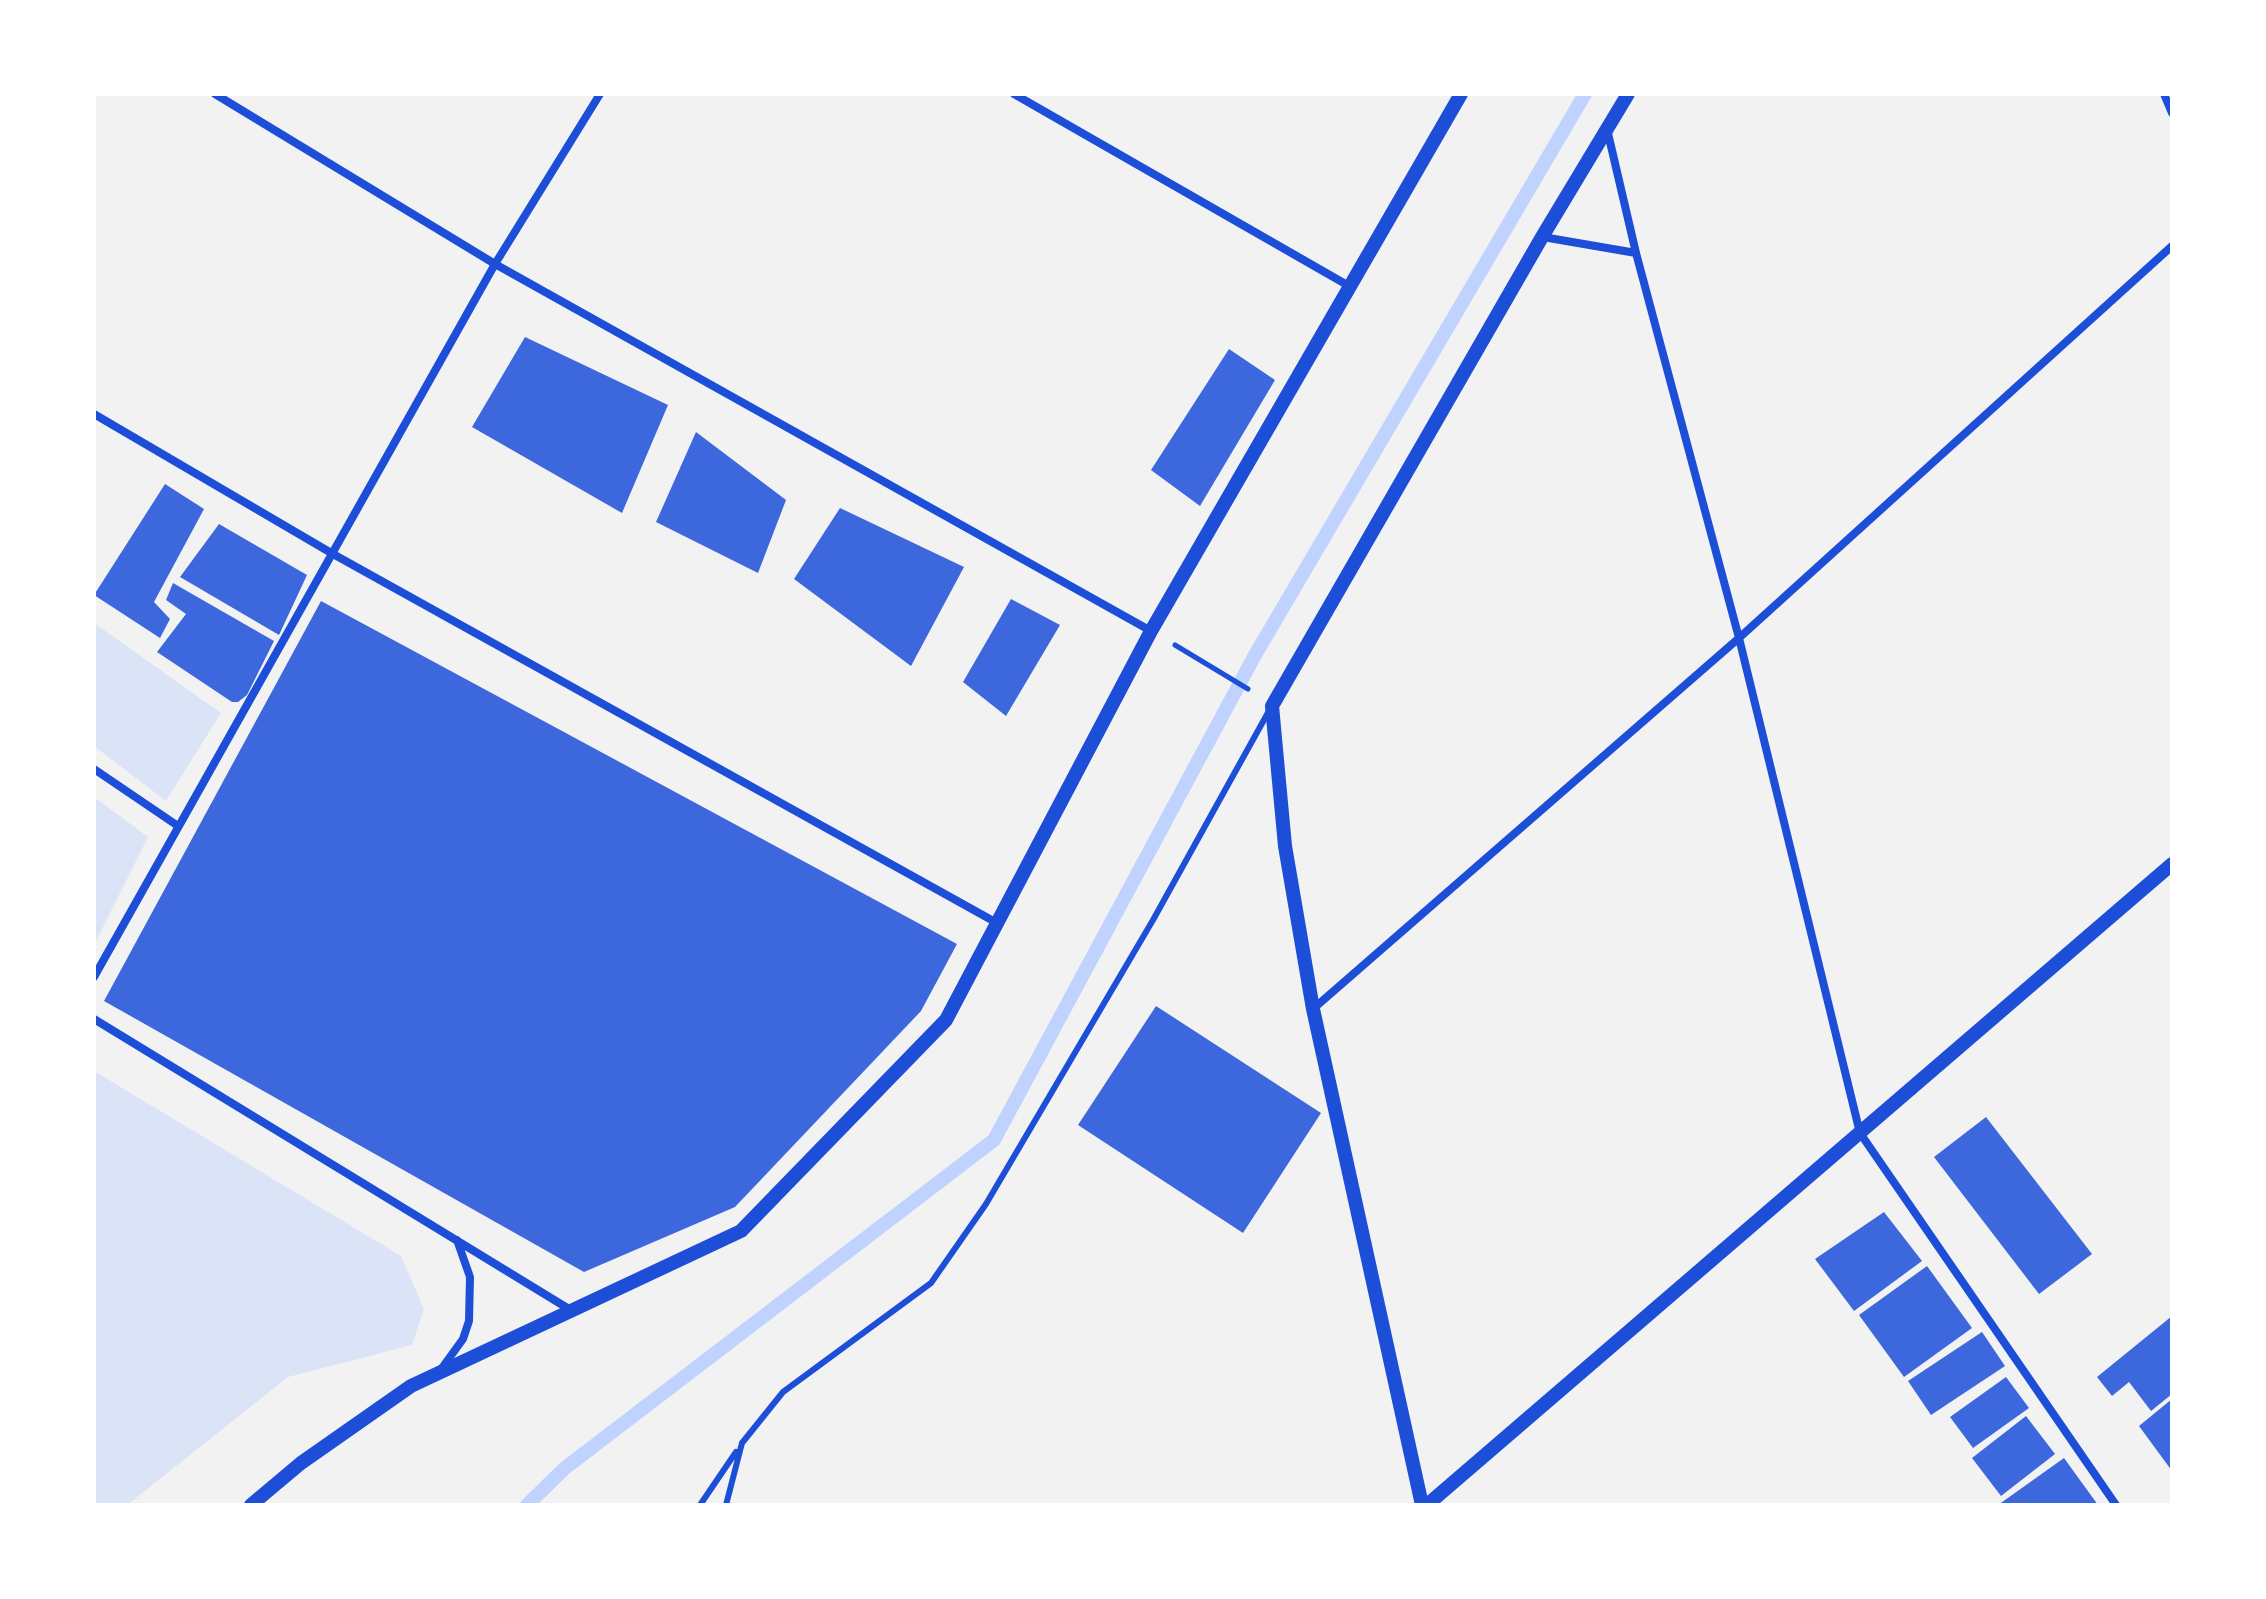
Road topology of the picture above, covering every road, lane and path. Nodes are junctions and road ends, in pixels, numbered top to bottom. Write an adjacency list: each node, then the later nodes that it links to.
1 (215, 94): 12 (street)
2 (600, 94): 12 (street)
3 (1014, 94): 13 (street)
4 (1461, 94): 13 (street)
5 (1628, 94): 8 (street)
6 (2164, 94): 7 (street)
7 (2172, 113)
8 (1607, 128): 9 (street); 11 (street)
9 (1542, 237): 11 (street); 20 (street)
10 (2172, 246): 17 (street)
11 (1636, 253): 17 (street)
12 (495, 264): 15 (street); 16 (street)
13 (1349, 286): 16 (street)
14 (94, 414): 15 (street)
15 (333, 554): 22 (street); 24 (street)
16 (1151, 631): 24 (street)
17 (1739, 638): 26 (street); 28 (street)
18 (1185, 651): 19 (path)
19 (1249, 689)
20 (1272, 706): 26 (street); 32 (lane)
21 (94, 769): 22 (street)
22 (178, 826): 25 (street)
23 (2172, 864): 28 (street)
24 (997, 923): 30 (street)
25 (94, 977)
26 (1313, 1009): 36 (street)
27 (94, 1019): 29 (street)
28 (1860, 1133): 36 (street); 37 (street)
29 (456, 1239): 30 (street); 31 (street)
30 (569, 1309): 31 (street)
31 (440, 1371): 33 (street)
32 (742, 1443): 34 (lane); 35 (lane)
33 (251, 1505)
34 (700, 1505)
35 (726, 1505)
36 (1424, 1505)
37 (2116, 1505)

